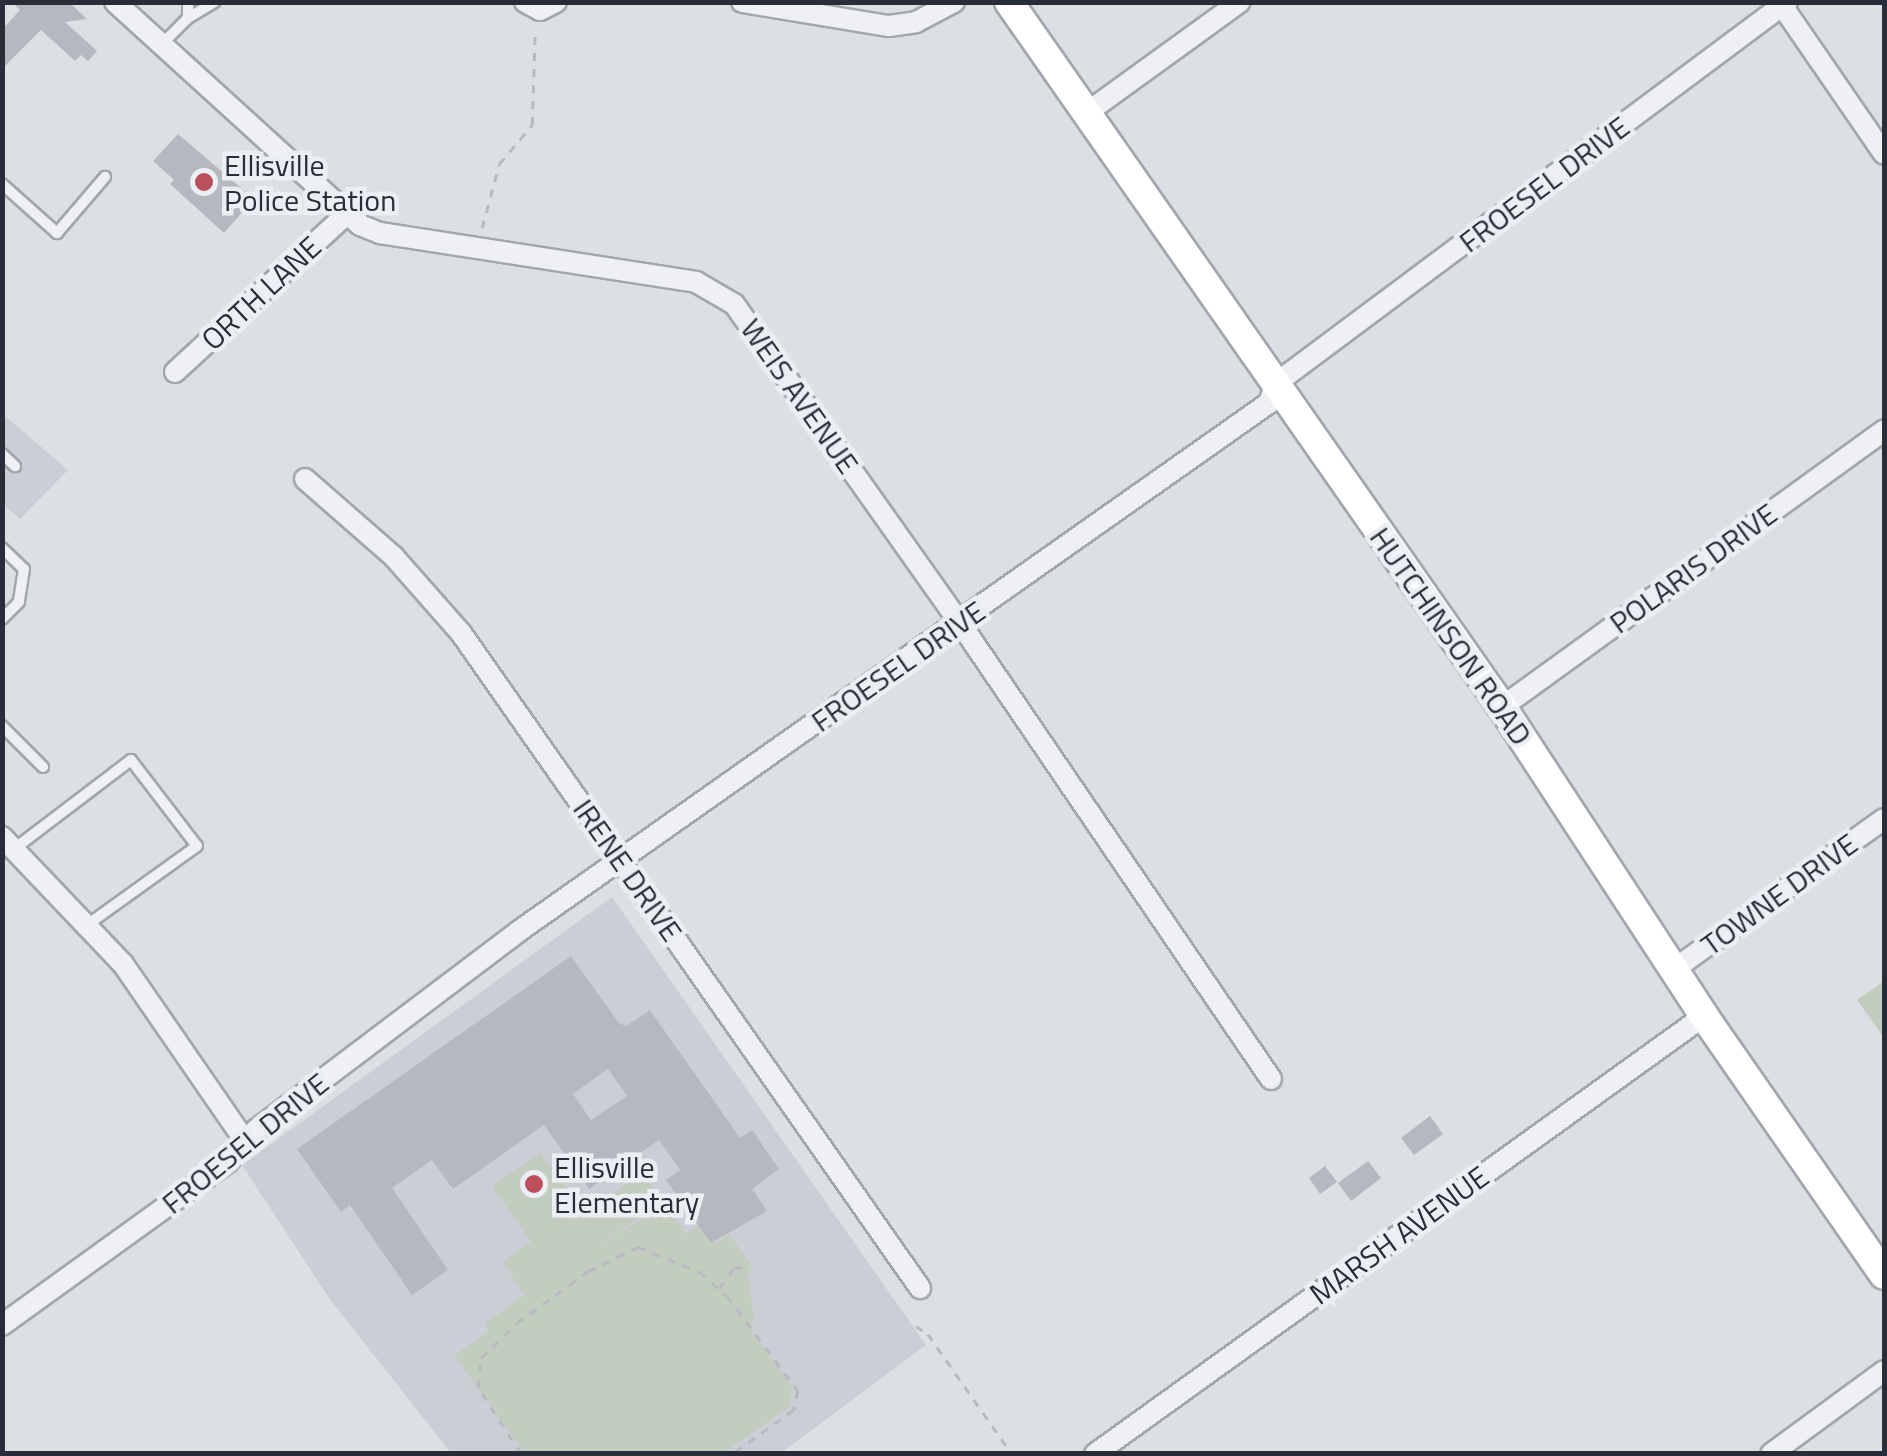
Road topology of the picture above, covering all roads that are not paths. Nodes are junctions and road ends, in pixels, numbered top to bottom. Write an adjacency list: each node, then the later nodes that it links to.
1 (116, 2): 12 (street, WEIS AVENUE)
2 (188, 2): 11 (lane)
3 (215, 2): 11 (lane)
4 (525, 2): 5 (street)
5 (556, 2)
6 (742, 2): 7 (street)
7 (954, 2)
8 (1009, 2): 13 (street, HUTCHINSON ROAD)
9 (1240, 2): 13 (street)
10 (1785, 5): 14 (street); 19 (street, FROESEL DRIVE)
11 (188, 18): 12 (lane)
12 (161, 44): 17 (street, WEIS AVENUE)
13 (1085, 114): 19 (street, HUTCHINSON ROAD)
14 (1884, 154)
15 (106, 177): 16 (lane)
16 (2, 184)
17 (346, 215): 18 (street, ORTH LANE); 26 (street, WEIS AVENUE)
18 (175, 372)
19 (1275, 384): 26 (street, FROESEL DRIVE); 27 (street, HUTCHINSON ROAD)
20 (1884, 430): 27 (street, POLARIS DRIVE)
21 (2, 454): 22 (lane)
22 (16, 466)
23 (306, 479): 32 (street, IRENE DRIVE)
24 (2, 548): 25 (lane)
25 (2, 619)
26 (960, 623): 32 (street, FROESEL DRIVE); 36 (street, WEIS AVENUE)
27 (1502, 706): 34 (street, HUTCHINSON ROAD)
28 (2, 726): 29 (lane)
29 (43, 767)
30 (1884, 819): 34 (street, TOWNE DRIVE)
31 (8, 843): 33 (street); 33 (lane)
32 (621, 859): 37 (street, FROESEL DRIVE); 39 (street, IRENE DRIVE)
33 (87, 925): 37 (street)
34 (1674, 970): 35 (street, HUTCHINSON ROAD)
35 (1704, 1016): 38 (street, HUTCHINSON ROAD); 42 (street, MARSH AVENUE)
36 (1271, 1079)
37 (245, 1141): 40 (street, FROESEL DRIVE)
38 (1884, 1275)
39 (920, 1288)
40 (2, 1324)
41 (1884, 1370): 43 (street)
42 (1095, 1454)
43 (1772, 1454)

